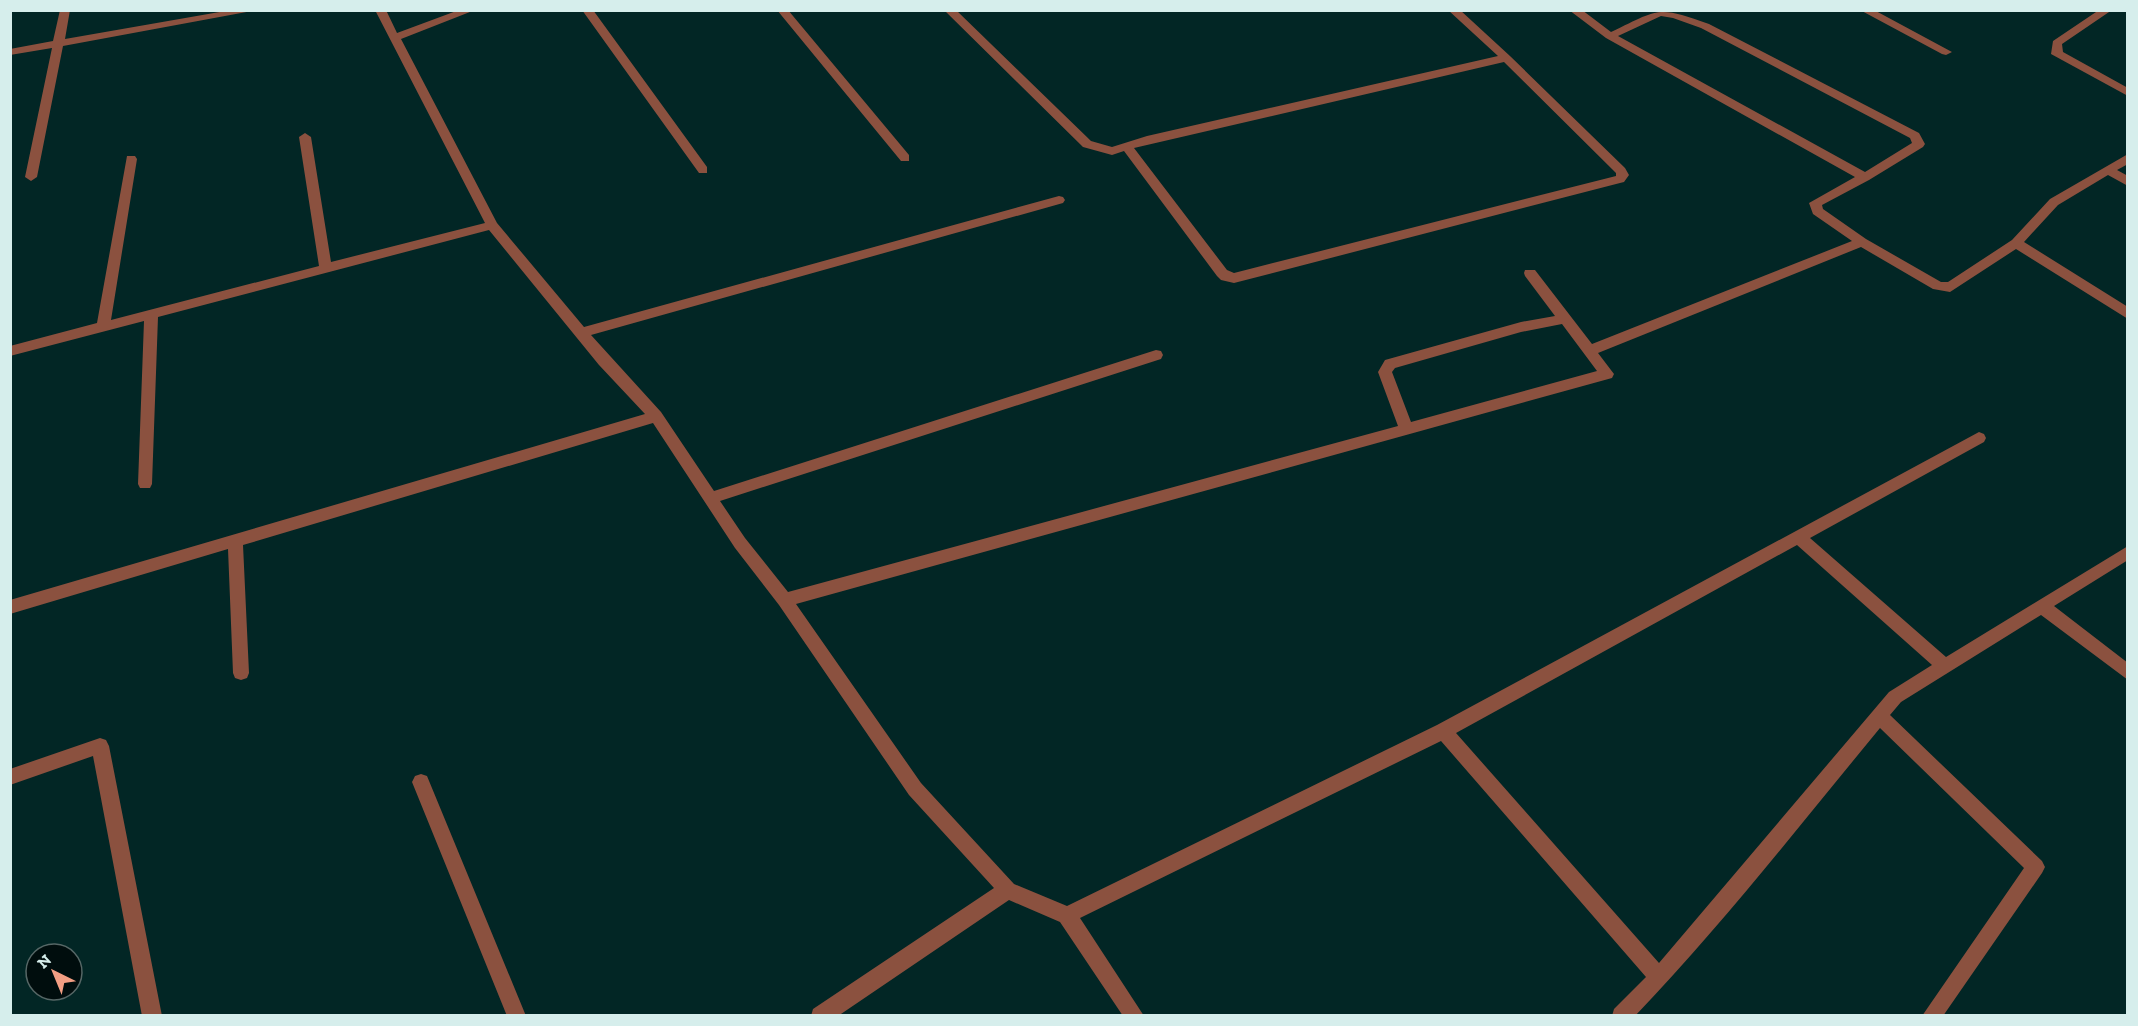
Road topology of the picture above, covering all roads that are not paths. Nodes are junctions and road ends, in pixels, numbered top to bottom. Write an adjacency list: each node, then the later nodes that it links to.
1 (65, 10): 14 (street)
2 (253, 10): 14 (street)
3 (380, 10): 13 (street)
4 (470, 10): 13 (street)
5 (586, 10): 24 (street)
6 (782, 10): 21 (street)
7 (949, 10): 20 (street)
8 (1453, 10): 17 (street)
9 (1574, 10): 12 (street)
10 (1865, 10): 16 (street)
11 (2107, 10): 18 (street)
12 (1610, 36): 27 (street); 27 (street)
13 (394, 38): 30 (street)
14 (57, 44): 15 (street); 26 (street)
15 (10, 52)
16 (1946, 52)
17 (1506, 58): 20 (street); 20 (street)
18 (2127, 93)
19 (305, 137): 33 (street)
20 (1127, 147)
21 (905, 158)
22 (2127, 158): 25 (street)
23 (131, 159): 38 (street)
24 (703, 170)
25 (2108, 170): 28 (street); 32 (street)
26 (31, 177)
27 (1865, 177): 31 (street)
28 (2127, 182)
29 (1059, 200): 39 (street)
30 (492, 225): 33 (street); 39 (street)
31 (1862, 242): 32 (street); 41 (street)
32 (2016, 243): 35 (street)
33 (326, 268): 36 (street)
34 (1530, 273): 37 (street)
35 (2127, 314)
36 (151, 315): 38 (street); 46 (street)
37 (1565, 319): 41 (street); 44 (street)
38 (103, 328): 40 (street)
39 (581, 333): 43 (street)
40 (10, 351)
41 (1589, 351): 44 (street)
42 (1156, 355): 47 (street)
43 (656, 416): 47 (street); 49 (street)
44 (1406, 429): 51 (street)
45 (1979, 438): 48 (street)
46 (145, 484)
47 (710, 498): 51 (street)
48 (1798, 537): 54 (street); 58 (street)
49 (235, 540): 53 (street); 55 (street)
50 (2127, 552): 52 (street)
51 (785, 600): 61 (street)
52 (2042, 606): 54 (street); 56 (street)
53 (10, 607)
54 (1945, 666): 57 (street)
55 (241, 673)
56 (2127, 673)
57 (1879, 716): 63 (street); 69 (street)
58 (1443, 730): 62 (street); 63 (street)
59 (10, 777): 64 (street)
60 (421, 782): 65 (street)
61 (1008, 890): 62 (street); 66 (street)
62 (1067, 915): 67 (street)
63 (1659, 977): 68 (street)
64 (152, 1016)
65 (517, 1016)
66 (820, 1016)
67 (1135, 1016)
68 (1621, 1016)
69 (1931, 1016)

